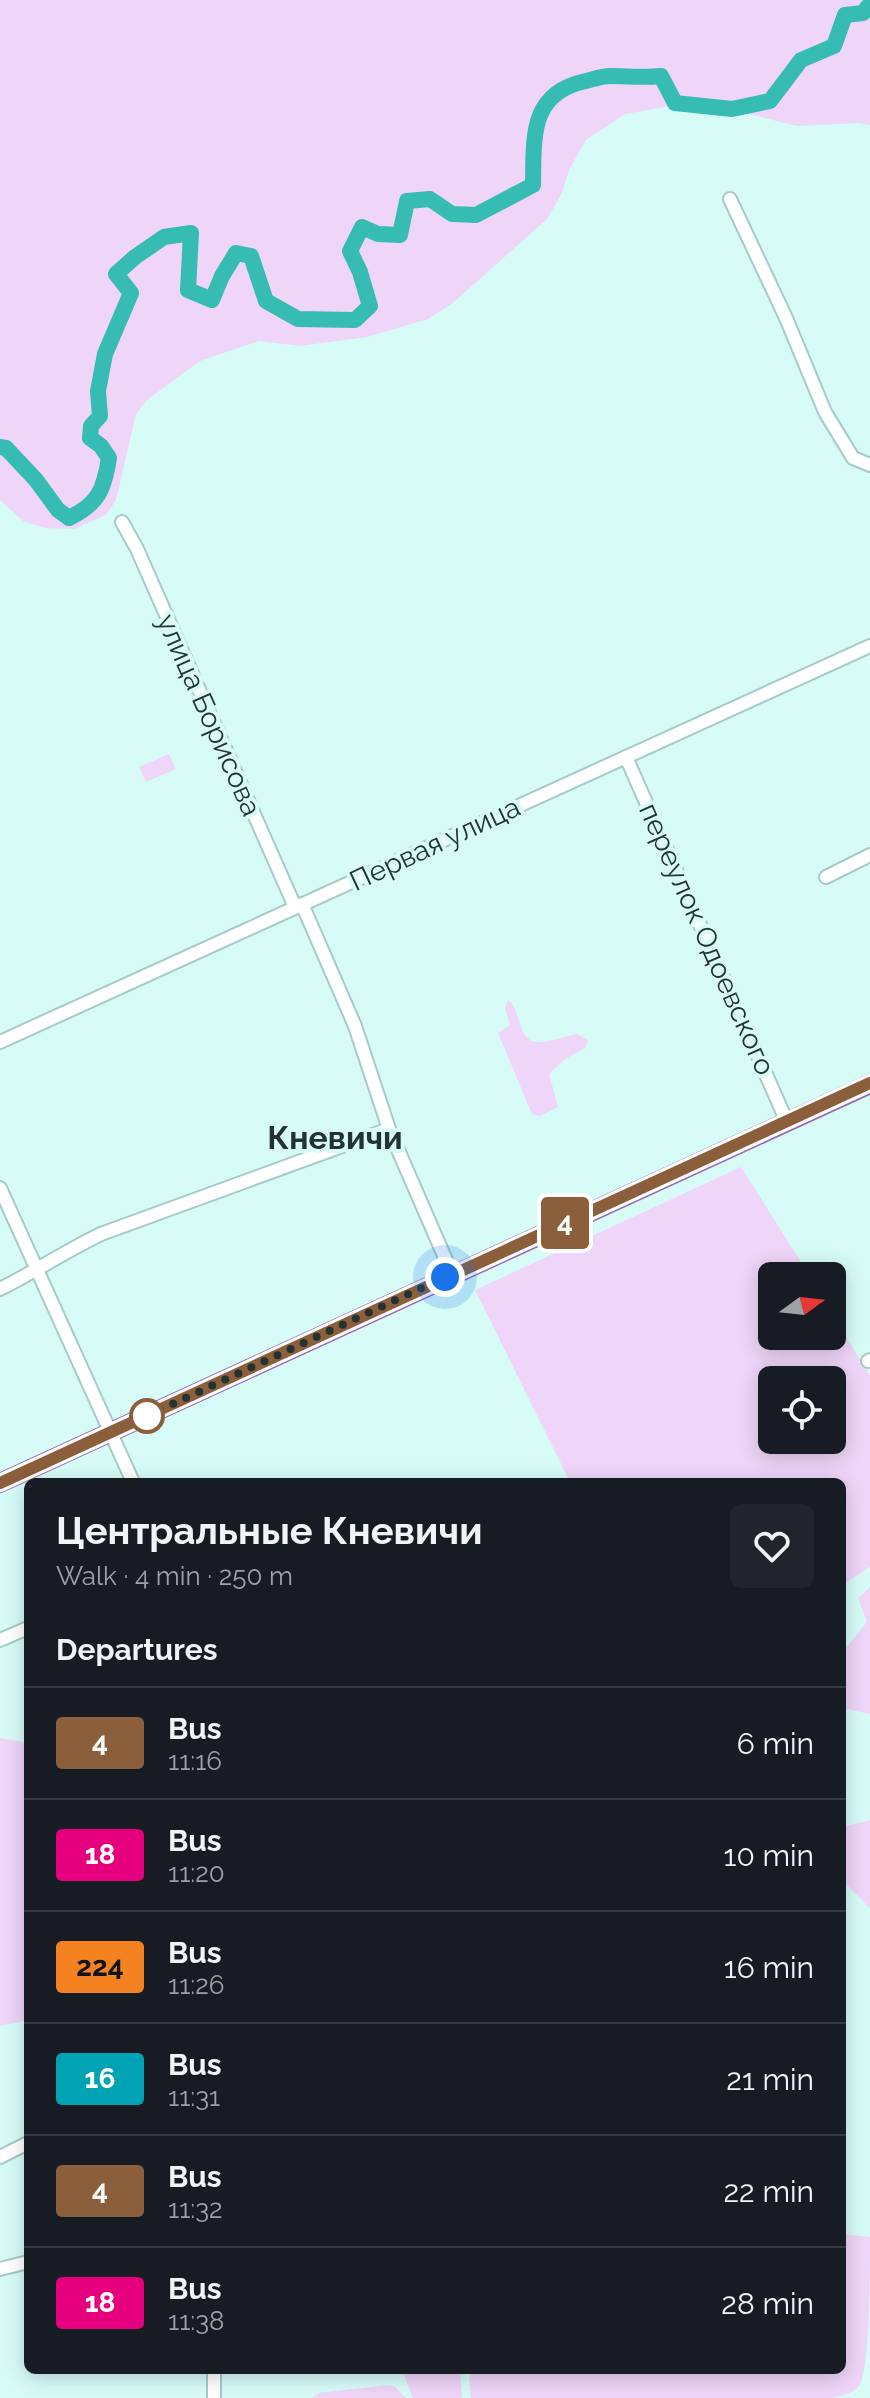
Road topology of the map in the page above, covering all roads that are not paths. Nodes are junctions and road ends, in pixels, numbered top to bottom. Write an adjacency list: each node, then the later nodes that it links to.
1 (730, 199): 2 (street)
2 (870, 465)
3 (122, 522): 8 (street, улица Борисова)
4 (870, 646): 5 (street, Первая улица)
5 (626, 757): 8 (street, Первая улица); 11 (street, переулок Одоевского)
6 (870, 855): 7 (street)
7 (826, 877)
8 (298, 906): 9 (street, Первая улица); 12 (street, улица Борисова)
9 (0, 1042)
10 (870, 1084): 11 (main road)
11 (787, 1122): 15 (main road)
12 (389, 1129): 14 (street); 15 (street, улица Борисова)
13 (0, 1188): 14 (street)
14 (39, 1269): 16 (street); 17 (street)
15 (452, 1274): 17 (main road)
16 (0, 1289)
17 (109, 1434): 18 (street); 19 (main road)
18 (131, 1478)
19 (0, 1483)
20 (24, 1630): 21 (street)
21 (0, 1640)
22 (24, 2145): 23 (street)
23 (0, 2157)
24 (24, 2263): 25 (street)
25 (0, 2269)
26 (214, 2374): 27 (street)
27 (214, 2398)

